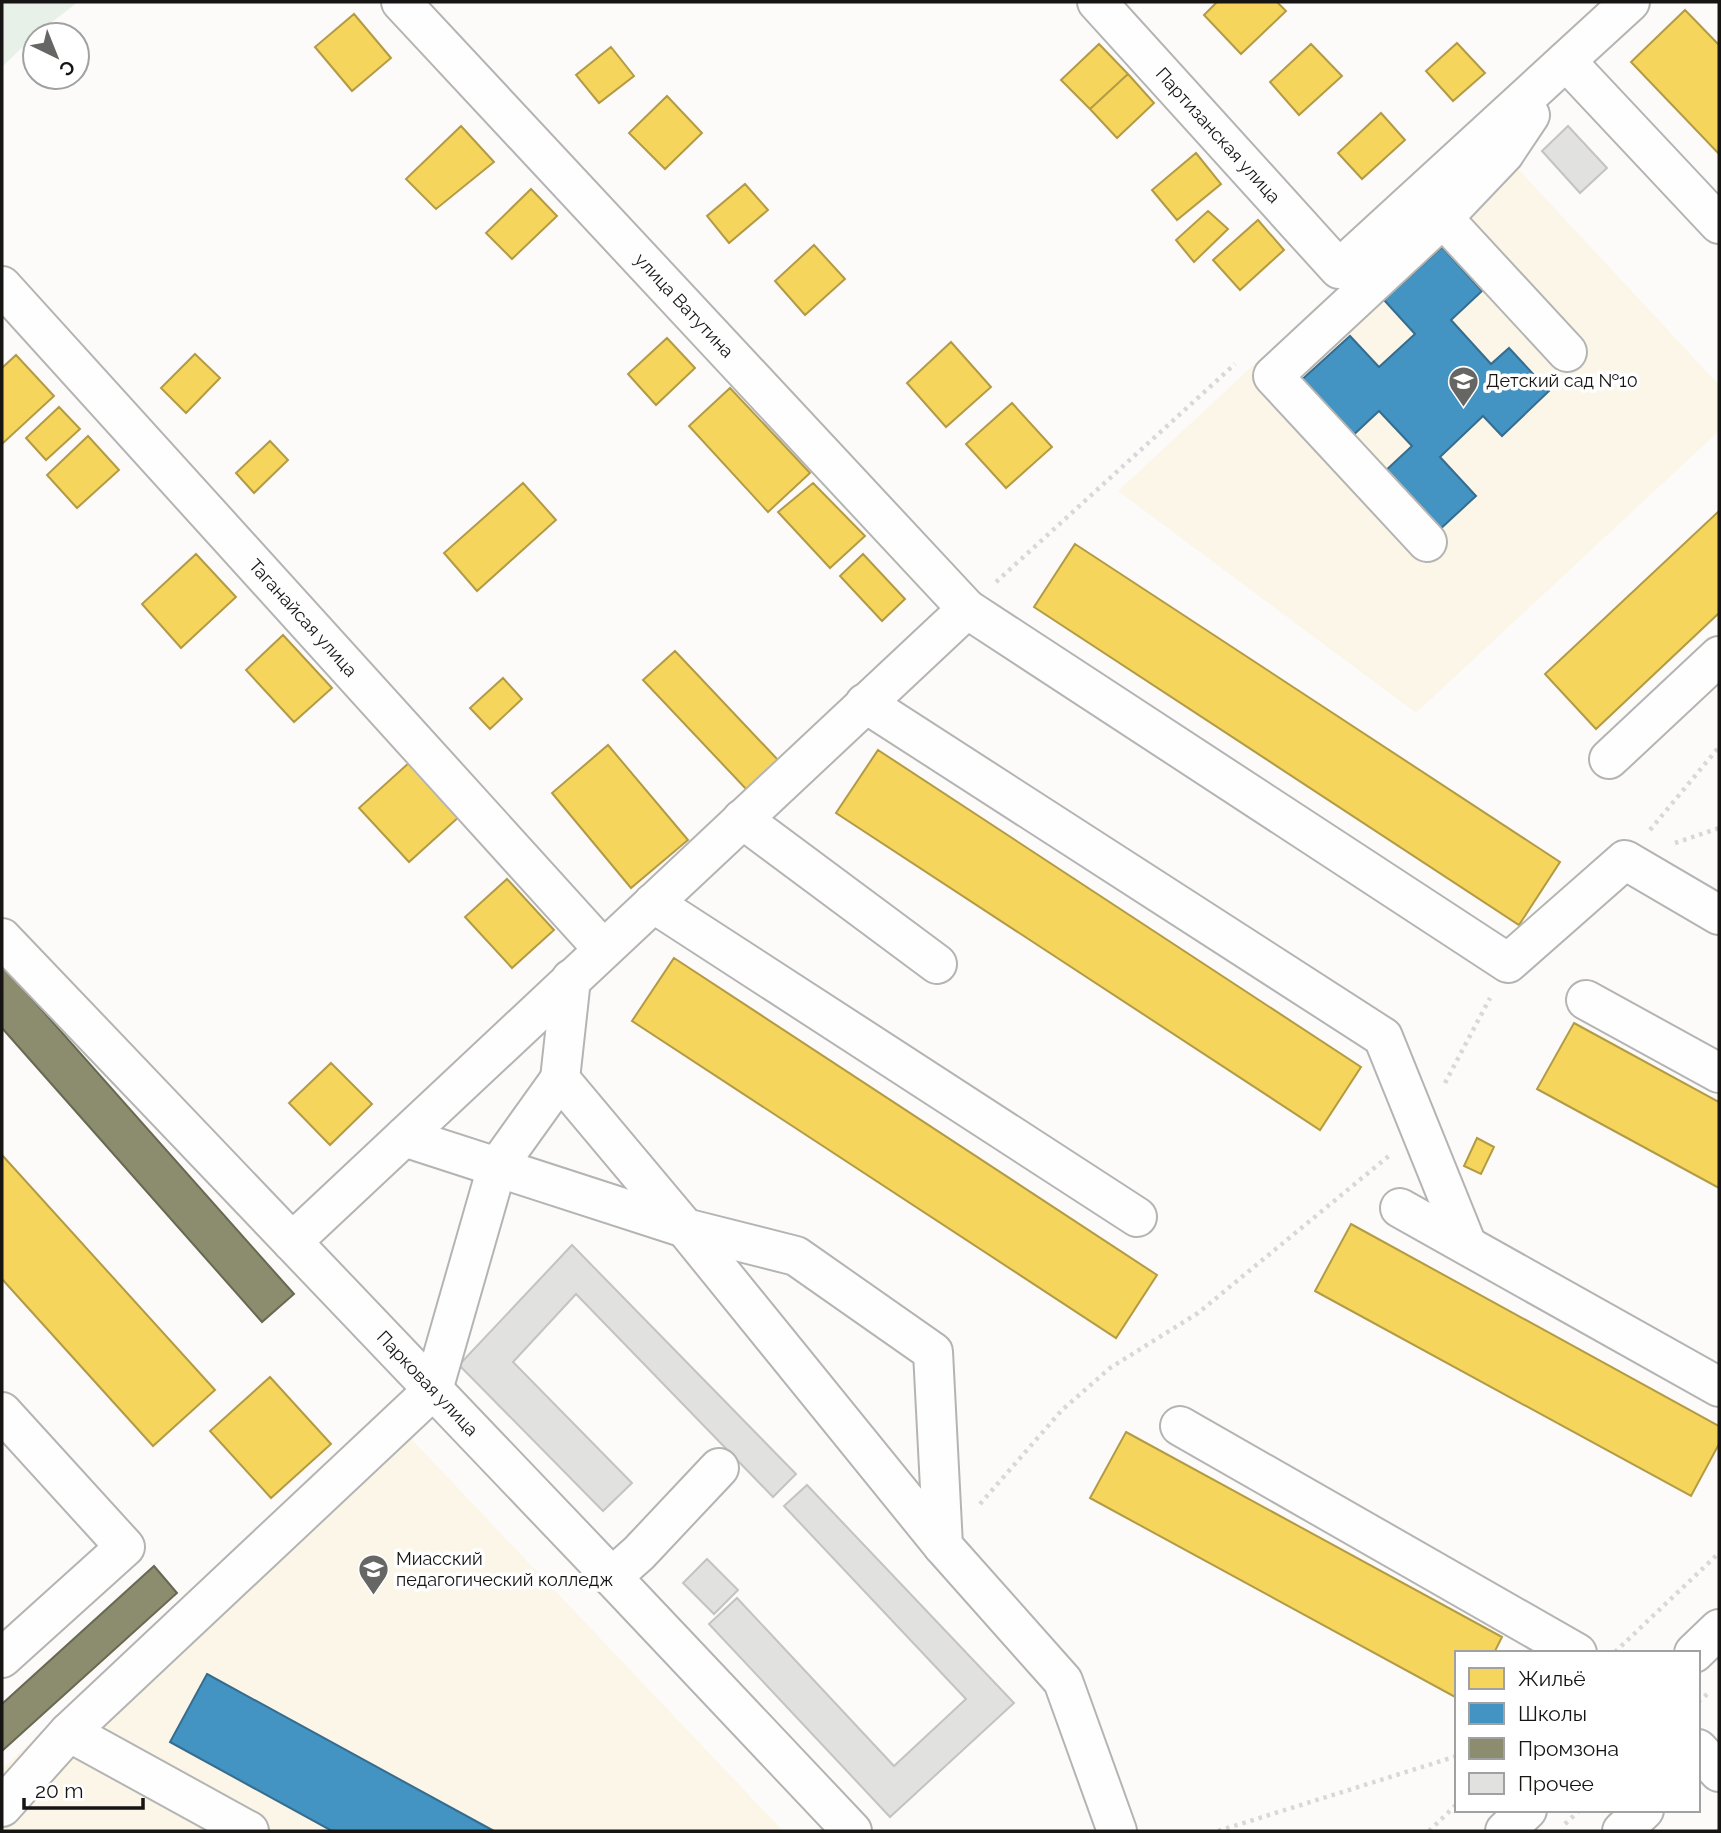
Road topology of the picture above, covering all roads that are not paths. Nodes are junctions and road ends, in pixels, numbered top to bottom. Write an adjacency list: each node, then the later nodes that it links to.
1 (401, 2): 10 (street, улица Ватутина)
2 (1097, 2): 4 (street, Партизанская улица)
3 (1630, 2): 4 (street)
4 (1566, 61): 5 (street); 6 (street)
5 (1443, 219): 8 (street); 9 (street)
6 (1719, 224)
7 (2, 286): 18 (street, Таганайсая улица)
8 (1567, 352)
9 (1427, 542)
10 (967, 609): 12 (street); 16 (street, улица Ватутина)
11 (1719, 656): 13 (street)
12 (865, 703): 14 (street); 30 (street)
13 (1609, 759)
14 (742, 819): 15 (street); 19 (street)
15 (653, 903): 18 (street); 27 (street)
16 (1719, 915)
17 (2, 938): 29 (street, Парковая улица)
18 (603, 949): 20 (street)
19 (936, 964)
20 (571, 979): 23 (street); 24 (street)
21 (1586, 1000): 22 (street)
22 (1719, 1073)
23 (560, 1079): 25 (street); 28 (street)
24 (404, 1137): 25 (street); 29 (street)
25 (497, 1167): 28 (street); 32 (street)
26 (1400, 1208): 30 (street)
27 (1137, 1217)
28 (685, 1228): 36 (street); 36 (street)
29 (292, 1242): 32 (street, Парковая улица)
30 (1467, 1245): 31 (street)
31 (1719, 1387)
32 (433, 1390): 37 (street, Парковая улица); 42 (street)
33 (2, 1412): 41 (street)
34 (1180, 1426): 39 (street)
35 (719, 1468): 37 (street)
36 (943, 1546): 48 (street)
37 (612, 1577): 47 (street, Парковая улица)
38 (1719, 1629): 40 (street)
39 (1574, 1651)
40 (1695, 1651)
41 (2, 1658)
42 (69, 1732): 43 (street); 46 (street)
43 (2, 1807)
44 (1525, 1812): 49 (street)
45 (1642, 1812): 50 (street)
46 (249, 1831)
47 (852, 1831)
48 (1117, 1831)
49 (1505, 1831)
50 (1622, 1831)

